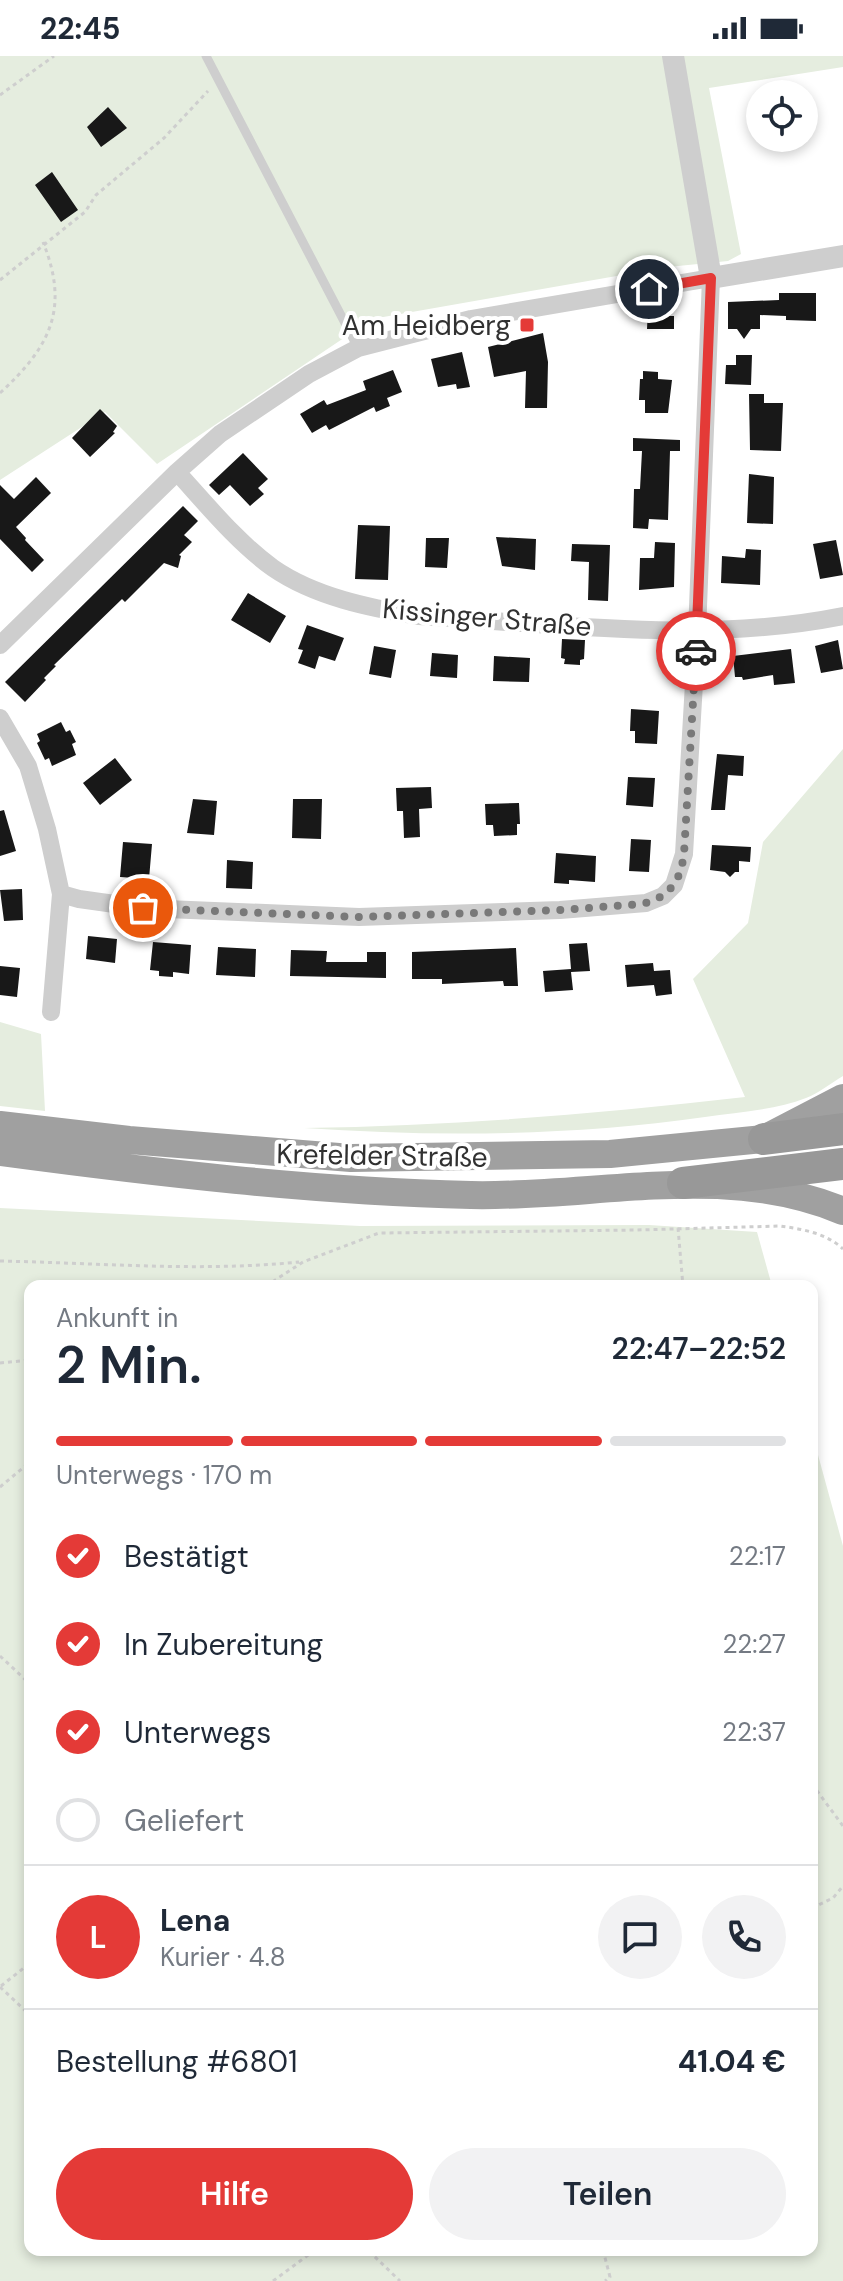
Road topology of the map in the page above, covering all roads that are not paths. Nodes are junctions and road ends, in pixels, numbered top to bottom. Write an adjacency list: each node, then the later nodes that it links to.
1 (206, 56): 5 (lane)
2 (673, 56): 4 (street)
3 (843, 256): 4 (street)
4 (711, 278): 5 (street); 8 (street)
5 (358, 348): 6 (street)
6 (177, 472): 8 (street, Kissinger Straße); 9 (street)
7 (843, 616): 8 (street, Kissinger Straße)
8 (697, 632): 11 (street)
9 (0, 645)
10 (0, 718): 11 (street)
11 (61, 894): 12 (street)
12 (51, 1012)
13 (843, 1098): 16 (highway)
14 (0, 1125): 16 (highway, Krefelder Straße)
15 (843, 1129): 16 (highway)
16 (764, 1139)
17 (0, 1152): 19 (highway, Krefelder Straße)
18 (843, 1164): 19 (highway)
19 (683, 1183): 20 (highway, Krefelder Straße)
20 (843, 1211)

